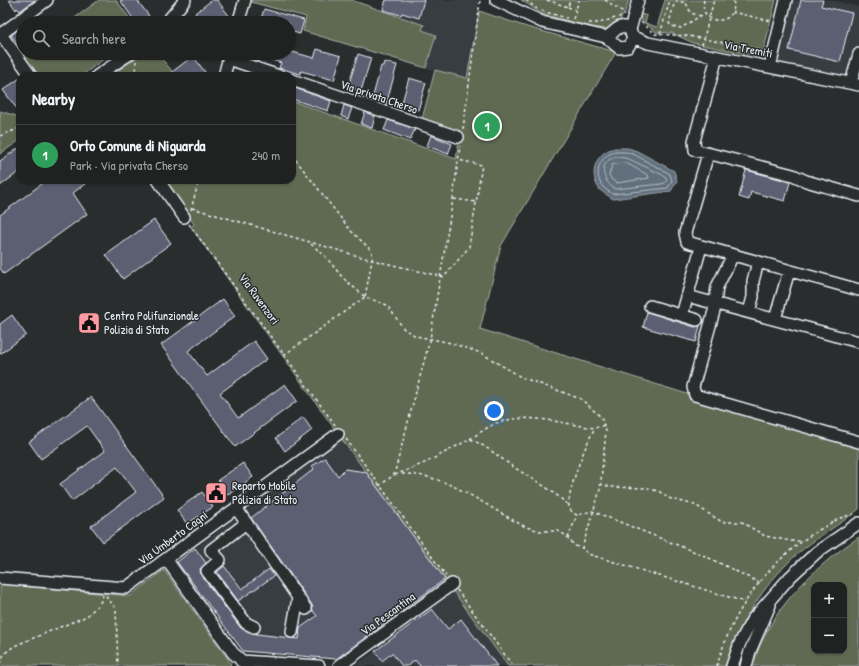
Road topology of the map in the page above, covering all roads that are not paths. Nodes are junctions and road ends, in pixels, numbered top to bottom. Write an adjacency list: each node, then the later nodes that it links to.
1 (47, 0): 7 (street)
2 (185, 0): 8 (street)
3 (245, 0): 9 (street)
4 (496, 0): 13 (street, Via Tremiti)
5 (638, 0): 12 (street)
6 (786, 0): 21 (street)
7 (25, 16)
8 (172, 16)
9 (240, 16)
10 (16, 23): 11 (street)
11 (1, 34): 15 (street)
12 (632, 35): 13 (street); 13 (street, Via Tremiti); 16 (street, Via Tremiti)
13 (610, 38)
14 (859, 54): 27 (street)
15 (16, 55)
16 (717, 57): 21 (street, Via Tremiti); 29 (street)
17 (20, 60): 22 (street)
18 (125, 60): 23 (street)
19 (228, 60): 24 (street)
20 (239, 60): 25 (street)
21 (770, 67): 27 (street, Via Tremiti)
22 (28, 72)
23 (104, 72)
24 (225, 72)
25 (269, 72)
26 (296, 81): 28 (street, Via privata Cherso)
27 (855, 84)
28 (460, 138)
29 (708, 154): 31 (street); 33 (street)
30 (161, 184): 32 (street)
31 (859, 196)
32 (184, 217)
33 (701, 247): 34 (street); 38 (street)
34 (732, 255): 35 (street); 39 (street)
35 (758, 262): 36 (street); 41 (street)
36 (789, 271): 37 (street); 43 (street)
37 (859, 290)
38 (687, 296): 39 (street); 42 (street)
39 (715, 304): 41 (street); 47 (street)
40 (650, 306): 42 (street)
41 (749, 312): 43 (street)
42 (682, 315): 44 (street)
43 (775, 319): 45 (street)
44 (697, 320)
45 (859, 342)
46 (339, 432): 48 (street, Via Umberto Cagni)
47 (859, 442)
48 (236, 508): 50 (street); 51 (street, Via Umberto Cagni)
49 (858, 519): 55 (street)
50 (246, 524): 54 (street); 57 (street)
51 (166, 559): 52 (street, Via Umberto Cagni); 59 (street)
52 (0, 578)
53 (452, 584): 61 (street, Via Pescantina)
54 (298, 598): 56 (street); 58 (street)
55 (773, 598): 62 (street); 63 (street)
56 (306, 609)
57 (254, 627)
58 (292, 632)
59 (243, 664): 60 (street)
60 (319, 666)
61 (340, 666)
62 (732, 666)
63 (746, 666)

